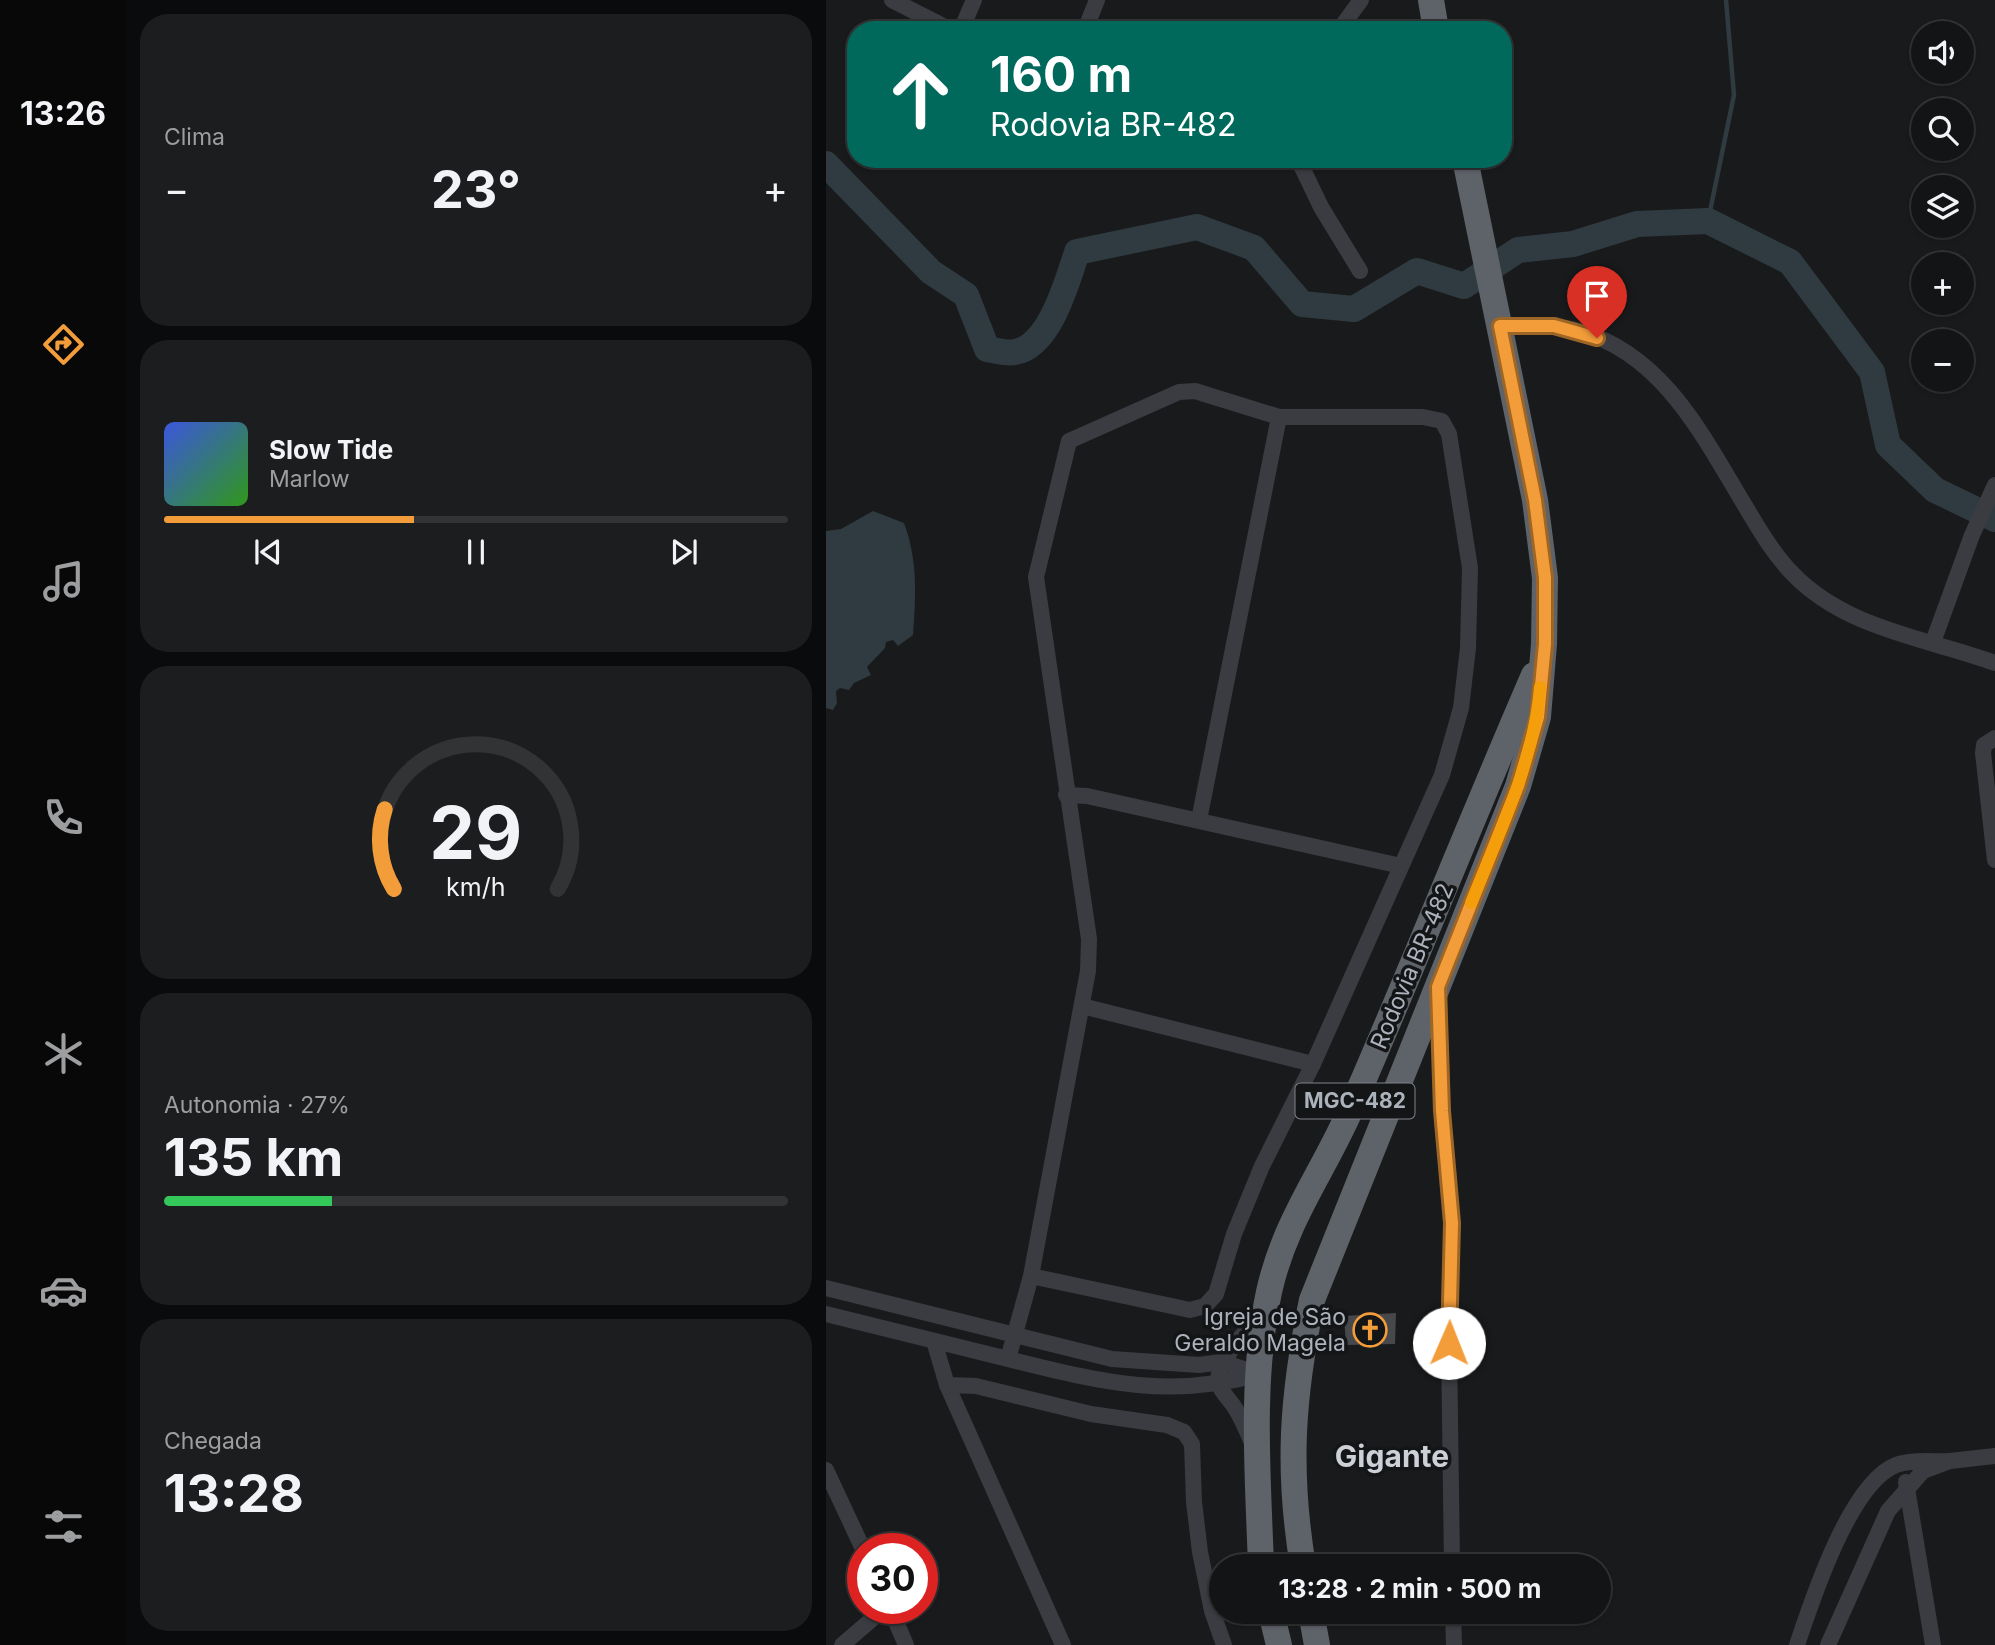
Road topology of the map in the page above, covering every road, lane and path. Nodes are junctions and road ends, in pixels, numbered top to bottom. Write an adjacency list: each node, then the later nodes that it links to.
1 (892, 0): 6 (street)
2 (974, 0): 7 (street)
3 (1097, 0): 8 (street)
4 (1361, 0): 9 (street)
5 (1431, 0): 10 (highway)
6 (933, 21)
7 (965, 21)
8 (1088, 21)
9 (1346, 21)
10 (1434, 21)
11 (1302, 168): 13 (street)
12 (1467, 168): 14 (highway, Rodovia BR-482 / MGC-482)
13 (1360, 271)
14 (1500, 326): 17 (street); 18 (highway, Rodovia BR-482 / MGC-482)
15 (1279, 417): 21 (street); 22 (street); 24 (street)
16 (1991, 492): 17 (street)
17 (1933, 642): 19 (street)
18 (1543, 654): 25 (highway, Rodovia BR-482 / MGC-482); 30 (highway, Rodovia BR-482 / MGC-482)
19 (1995, 663)
20 (1995, 738): 23 (street)
21 (1066, 795): 22 (street); 26 (street)
22 (1199, 820): 24 (street)
23 (1995, 860)
24 (1401, 866): 27 (street)
25 (1438, 987): 37 (highway, Rodovia BR-482 / MGC-482); 51 (street)
26 (1082, 1006): 27 (street); 28 (street)
27 (1313, 1064): 28 (street)
28 (1031, 1276): 32 (street)
29 (826, 1288): 32 (street)
30 (1269, 1292): 36 (street); 38 (highway, Rodovia BR-482 / MGC-482)
31 (826, 1314): 33 (street)
32 (1013, 1334): 34 (street); 35 (street)
33 (934, 1341): 34 (street); 40 (street)
34 (1008, 1359): 39 (street)
35 (1112, 1359): 36 (street); 39 (street)
36 (1221, 1362): 38 (street); 41 (street)
37 (1297, 1372): 38 (highway); 50 (highway, Rodovia BR-482 / MGC-482)
38 (1260, 1374): 41 (street); 43 (highway, Rodovia BR-482 / MGC-482)
39 (1109, 1383): 41 (street)
40 (947, 1385): 59 (street); 60 (street)
41 (1219, 1385): 43 (street)
42 (1995, 1456): 44 (street)
43 (1257, 1461): 49 (highway, Rodovia BR-482 / MGC-482)
44 (1950, 1461): 45 (street); 47 (street)
45 (1897, 1464): 47 (street); 64 (street)
46 (826, 1470): 48 (street)
47 (1908, 1486): 65 (street); 66 (street)
48 (856, 1533)
49 (1261, 1554)
50 (1301, 1554)
51 (1452, 1554)
52 (866, 1624): 57 (street)
53 (897, 1624): 58 (street)
54 (1274, 1624): 61 (highway)
55 (1313, 1624): 62 (highway)
56 (1453, 1624): 63 (street)
57 (842, 1645)
58 (906, 1645)
59 (1063, 1645)
60 (1224, 1645)
61 (1279, 1645)
62 (1317, 1645)
63 (1454, 1645)
64 (1797, 1645)
65 (1828, 1645)
66 (1933, 1645)

